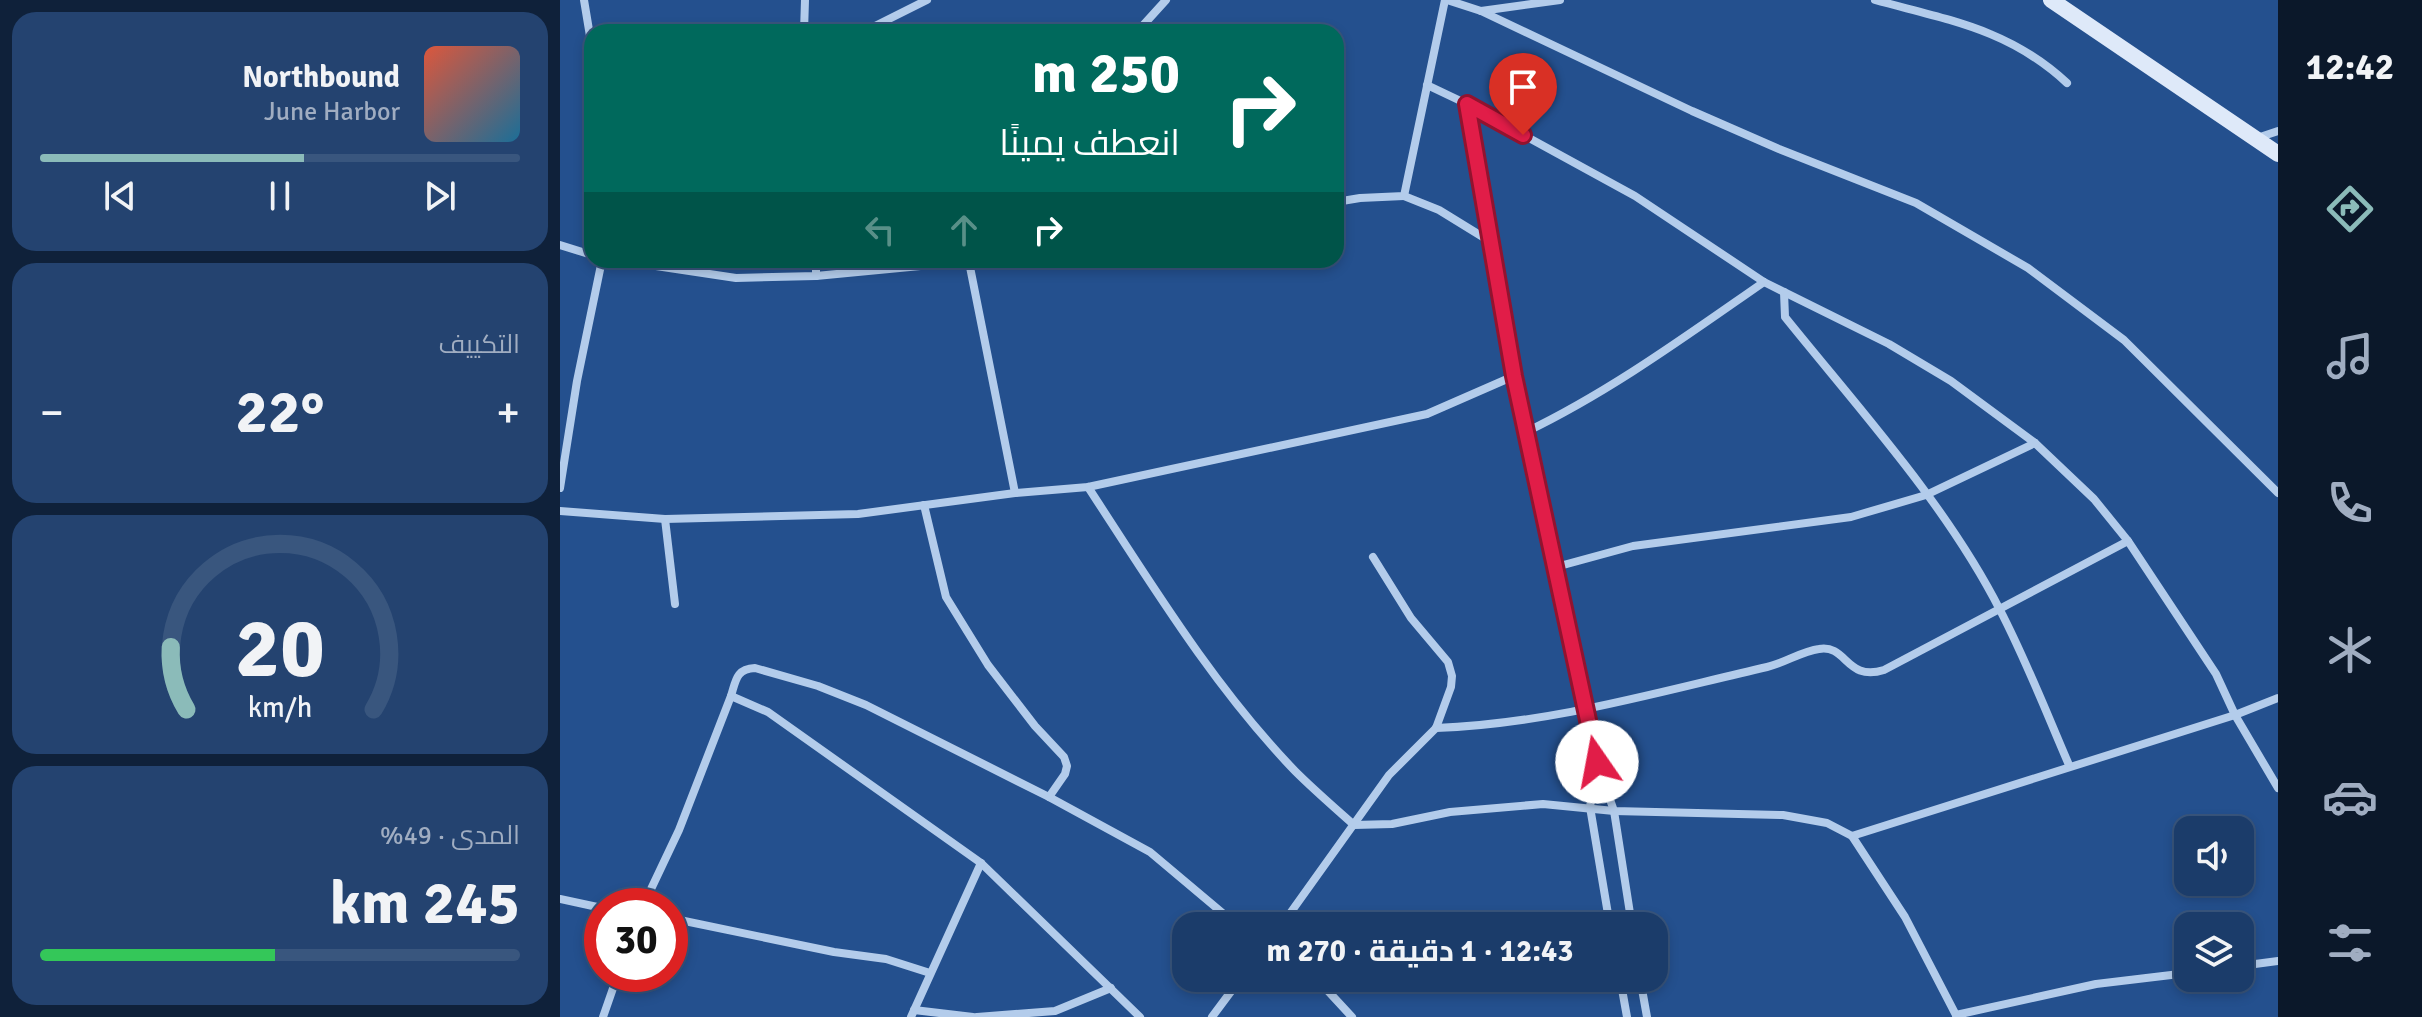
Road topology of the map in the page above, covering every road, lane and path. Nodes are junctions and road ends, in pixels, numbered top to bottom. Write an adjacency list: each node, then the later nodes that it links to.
1 (584, 0): 10 (street)
2 (805, 0): 11 (street)
3 (927, 0): 12 (street)
4 (1166, 0): 13 (street)
5 (1446, 0): 9 (street); 15 (street)
6 (1560, 0): 9 (street)
7 (1875, 0): 14 (street)
8 (2051, 0): 18 (street)
9 (1481, 11): 39 (street)
10 (588, 24)
11 (804, 24)
12 (879, 24)
13 (1144, 24)
14 (2067, 83)
15 (1427, 85): 16 (street); 20 (street)
16 (1467, 104): 22 (street); 31 (street)
17 (2278, 131): 18 (street)
18 (2257, 138): 19 (street)
19 (2278, 154)
20 (1404, 196): 21 (street); 22 (street)
21 (1344, 201)
22 (1491, 242): 33 (street)
23 (560, 245): 24 (street)
24 (584, 252)
25 (600, 268): 37 (street)
26 (669, 268): 30 (street)
27 (816, 268): 30 (street)
28 (903, 268): 30 (street)
29 (970, 268): 38 (street)
30 (816, 276)
31 (1764, 282): 32 (street); 34 (street)
32 (1784, 292): 35 (street); 40 (street)
33 (1514, 376): 34 (street); 36 (street)
34 (1526, 432): 46 (street)
35 (2035, 443): 40 (street); 44 (street)
36 (1088, 487): 38 (street); 60 (street)
37 (560, 488)
38 (1015, 493): 41 (street)
39 (2278, 493)
40 (1926, 495): 46 (street); 48 (street)
41 (924, 505): 43 (street); 57 (street)
42 (560, 511): 43 (street)
43 (665, 519): 47 (street)
44 (2128, 541): 48 (street); 52 (street)
45 (1373, 557): 53 (street)
46 (1556, 567): 51 (street)
47 (675, 604)
48 (2000, 609): 51 (street); 55 (street)
49 (731, 696): 57 (street); 62 (street); 63 (street)
50 (2278, 698): 52 (street)
51 (1586, 708): 53 (street); 54 (street)
52 (2235, 715): 55 (street); 56 (street)
53 (1436, 728): 60 (street)
54 (1597, 762): 58 (street); 59 (street)
55 (2069, 765): 61 (street)
56 (2278, 788)
57 (1049, 797): 66 (street)
58 (1590, 807): 59 (street); 60 (street); 68 (street)
59 (1614, 811): 61 (street); 69 (street)
60 (1354, 825): 67 (street)
61 (1852, 836): 82 (street)
62 (981, 863): 73 (street); 75 (street)
63 (652, 888)
64 (560, 899): 65 (street)
65 (584, 904)
66 (1221, 912)
67 (1291, 912)
68 (1608, 912)
69 (1630, 912)
70 (688, 922): 73 (street)
71 (2278, 961): 72 (street)
72 (2254, 964)
73 (930, 973): 81 (street)
74 (2174, 975): 82 (street)
75 (1111, 988): 84 (street); 85 (street)
76 (612, 992): 83 (street)
77 (1231, 992): 86 (street)
78 (1329, 992): 87 (street)
79 (1623, 992): 88 (street)
80 (1643, 992): 89 (street)
81 (912, 1013): 84 (street)
82 (1957, 1016)
83 (603, 1017)
84 (975, 1017)
85 (1140, 1017)
86 (1212, 1017)
87 (1352, 1017)
88 (1627, 1017)
89 (1647, 1017)

